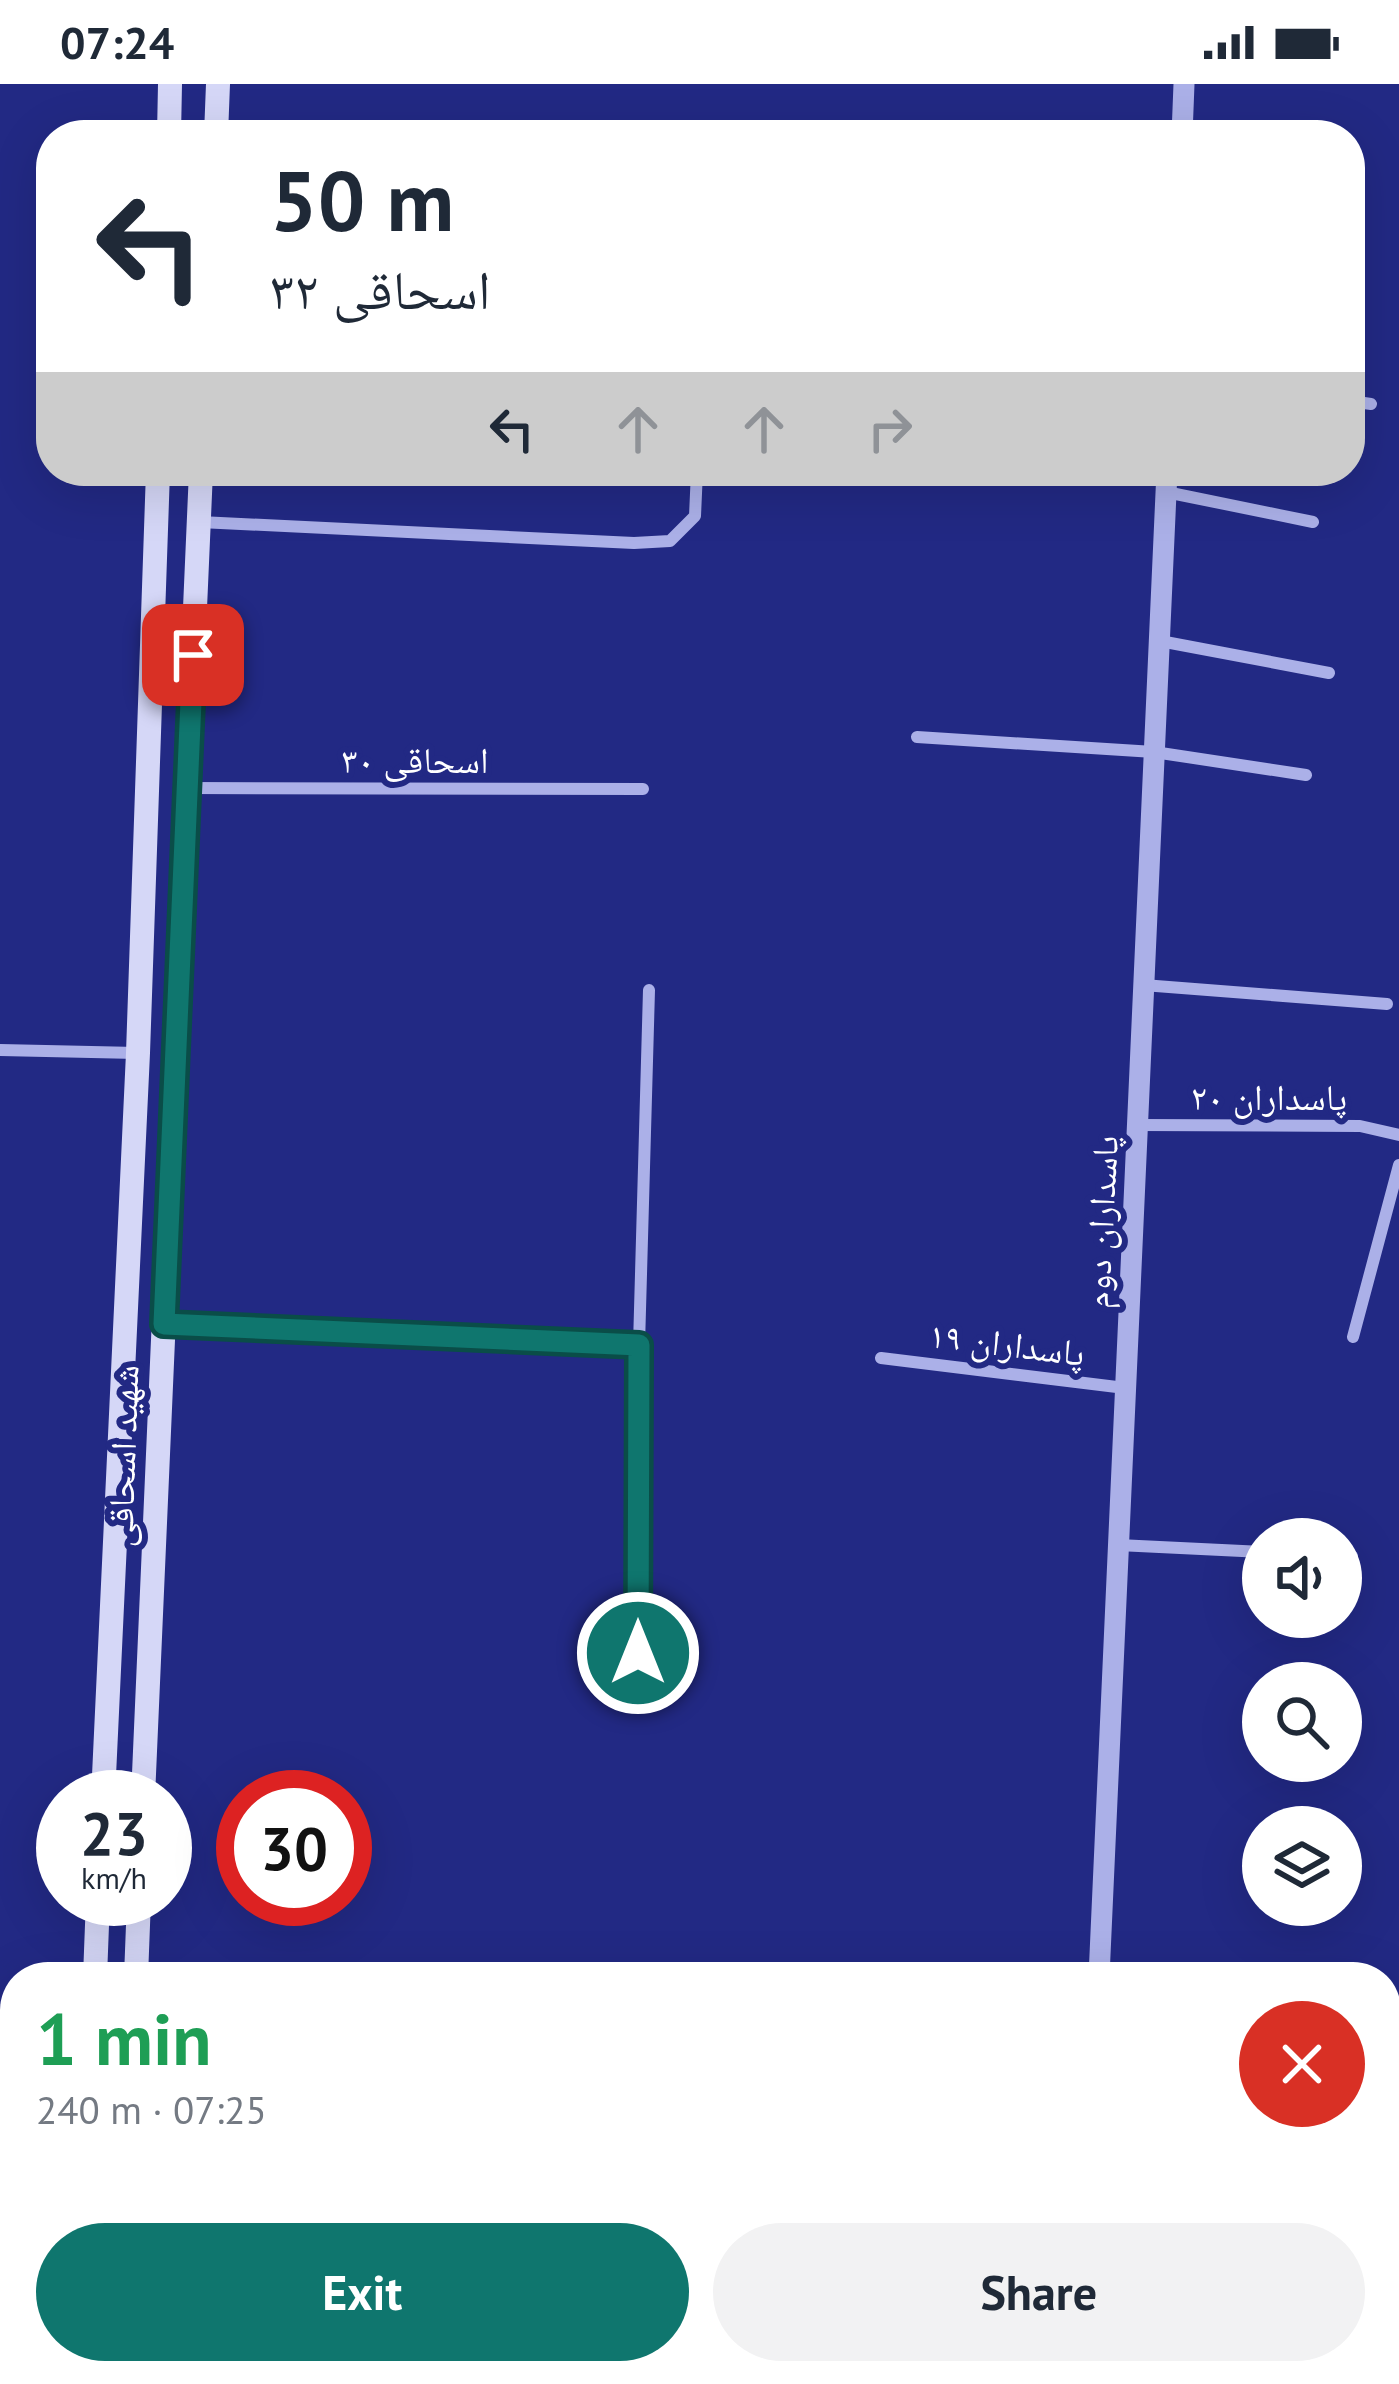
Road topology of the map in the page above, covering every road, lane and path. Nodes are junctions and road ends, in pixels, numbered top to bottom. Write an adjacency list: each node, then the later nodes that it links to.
1 (170, 84): 4 (main road)
2 (218, 84): 5 (main road)
3 (1184, 84): 6 (street)
4 (169, 120)
5 (217, 120)
6 (1183, 120)
7 (1365, 403): 8 (street)
8 (1372, 404)
9 (157, 486): 27 (main road, شهید اسحاقی)
10 (200, 486): 14 (main road, شهید اسحاقی)
11 (696, 486): 14 (street)
12 (1166, 486): 16 (street, پاسداران دوم)
13 (1184, 486): 15 (street)
14 (199, 522): 21 (main road, شهید اسحاقی)
15 (1313, 522)
16 (1160, 641): 17 (street); 19 (street, پاسداران دوم)
17 (1329, 673)
18 (917, 737): 19 (street)
19 (1154, 752): 20 (street); 23 (street, پاسداران دوم)
20 (1306, 775)
21 (187, 788): 22 (street, اسحاقی ۳۰); 31 (main road, شهید اسحاقی)
22 (643, 790)
23 (1144, 985): 25 (street); 28 (street, پاسداران دوم)
24 (649, 990): 33 (street)
25 (1387, 1004)
26 (0, 1050): 27 (street)
27 (138, 1053): 39 (main road, شهید اسحاقی)
28 (1138, 1125): 29 (street, پاسداران ۲۰); 35 (street, پاسداران دوم)
29 (1399, 1135)
30 (1399, 1165): 32 (street)
31 (164, 1324): 33 (street); 40 (main road, شهید اسحاقی)
32 (1353, 1337)
33 (639, 1345): 38 (street)
34 (881, 1358): 35 (street, پاسداران ۱۹)
35 (1126, 1388): 36 (street, پاسداران دوم)
36 (1118, 1545): 37 (street); 45 (street, پاسداران دوم)
37 (1242, 1551)
38 (637, 1697)
39 (104, 1770)
40 (144, 1770)
41 (97, 1926): 43 (main road)
42 (138, 1926): 44 (main road)
43 (96, 1962)
44 (137, 1962)
45 (1100, 1962)

